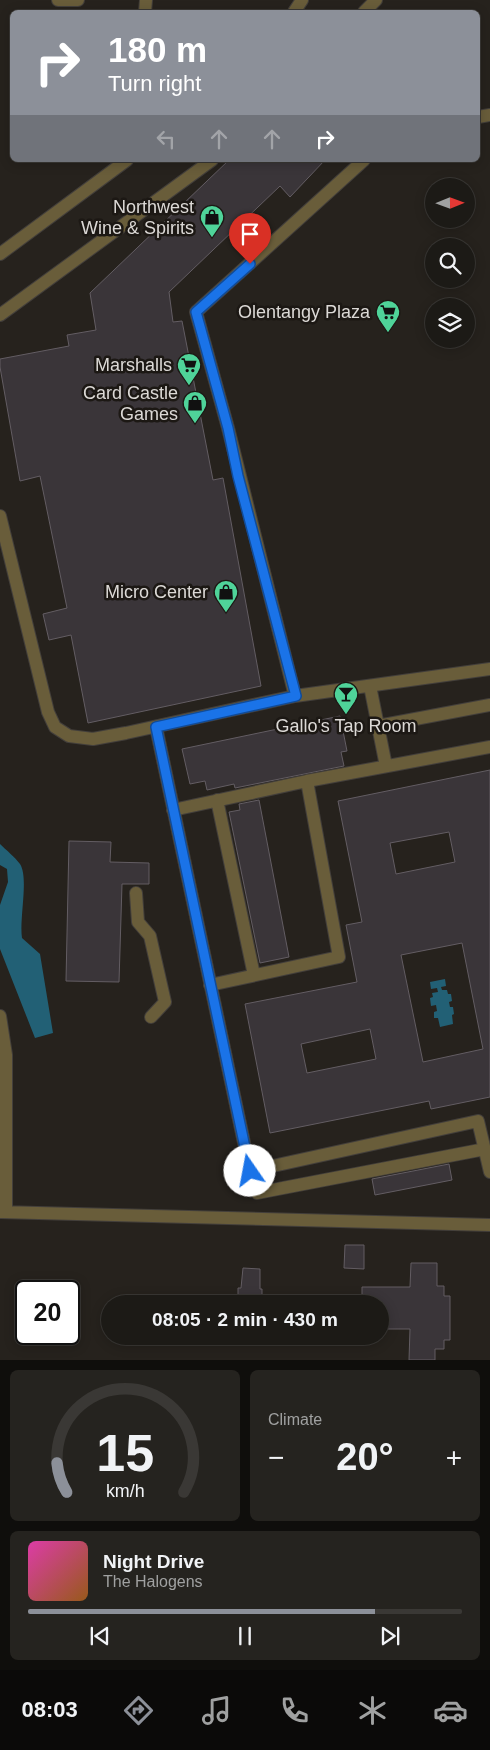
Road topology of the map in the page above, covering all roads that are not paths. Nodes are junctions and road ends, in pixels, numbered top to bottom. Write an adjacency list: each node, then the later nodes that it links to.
1 (58, 0): 2 (street)
2 (78, 0)
3 (376, 0): 4 (street)
4 (366, 10)
5 (124, 162): 8 (street)
6 (209, 162): 9 (street)
7 (362, 162): 13 (street)
8 (0, 254)
9 (0, 315)
10 (0, 516): 16 (street)
11 (490, 669): 12 (street)
12 (370, 686): 13 (street); 15 (street)
13 (296, 696): 16 (street)
14 (490, 705): 15 (street)
15 (378, 726): 18 (street)
16 (156, 727): 21 (street)
17 (490, 746): 18 (street)
18 (386, 766): 19 (street)
19 (307, 781): 20 (street); 23 (street)
20 (217, 800): 21 (street); 23 (street)
21 (173, 810): 24 (street)
22 (136, 893): 26 (street)
23 (254, 975): 24 (street)
24 (210, 985): 29 (street)
25 (0, 1016): 31 (street)
26 (152, 1017)
27 (484, 1120): 28 (street); 29 (street)
28 (485, 1149): 29 (street); 30 (street)
29 (250, 1171)
30 (490, 1172)
31 (3, 1212): 32 (street)
32 (490, 1226)

